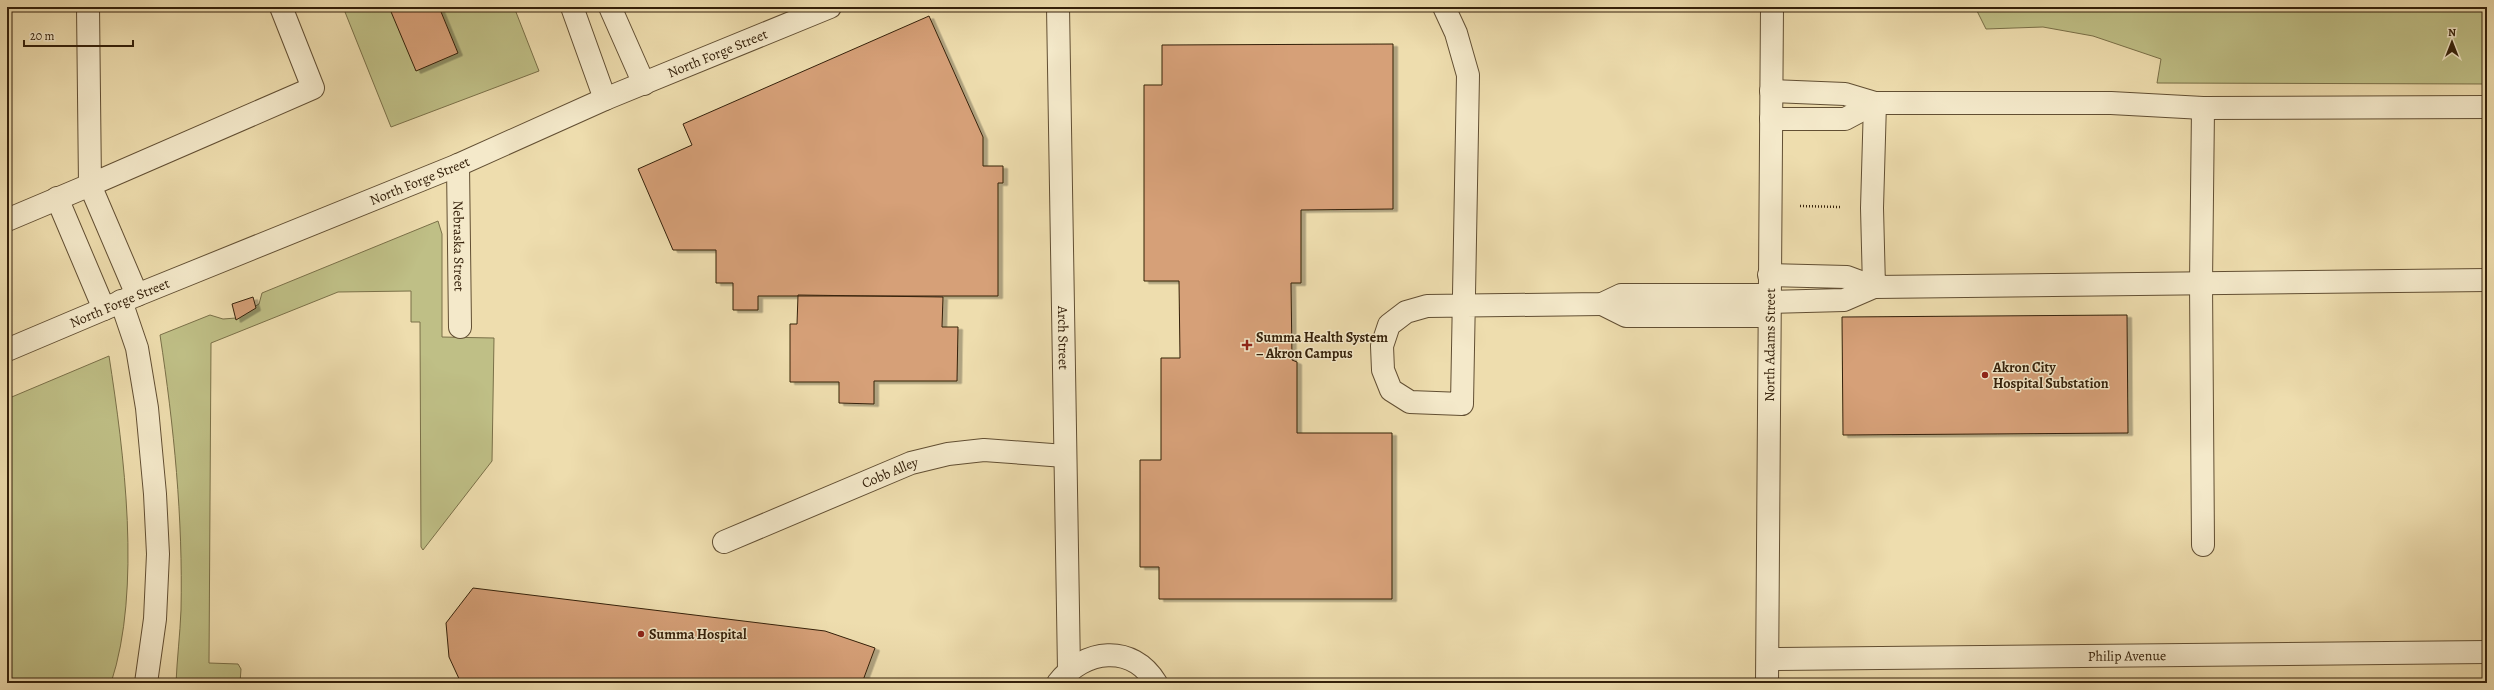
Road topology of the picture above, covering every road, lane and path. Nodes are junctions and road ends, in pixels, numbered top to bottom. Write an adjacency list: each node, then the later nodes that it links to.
1 (88, 7): 17 (street)
2 (281, 7): 17 (street)
3 (572, 7): 11 (street)
4 (610, 7): 9 (street)
5 (830, 7): 9 (street, North Forge Street)
6 (1058, 7): 30 (street, Arch Street)
7 (1444, 7): 27 (street)
8 (1772, 7): 10 (street, North Adams Street)
9 (644, 84): 11 (street, North Forge Street)
10 (1771, 92): 12 (street); 15 (street, North Adams Street)
11 (605, 99): 16 (street, North Forge Street)
12 (1875, 103): 14 (street); 15 (street); 20 (street)
13 (2487, 107): 14 (street)
14 (2203, 108): 23 (street)
15 (1771, 119): 25 (street, North Adams Street)
16 (458, 165): 26 (street, North Forge Street); 28 (street, Nebraska Street)
17 (90, 185): 18 (street); 26 (street)
18 (57, 198): 21 (street); 26 (street)
19 (1797, 206): 20 (path)
20 (1872, 208): 24 (street)
21 (7, 220)
22 (2487, 280): 23 (street)
23 (2201, 283): 24 (street); 32 (street)
24 (1874, 287): 25 (street)
25 (1769, 297): 27 (street); 34 (street, North Adams Street)
26 (121, 301): 29 (street, North Forge Street); 36 (street)
27 (1462, 306): 27 (street)
28 (460, 327)
29 (7, 350)
30 (1065, 456): 31 (street, Cobb Alley); 35 (street, Arch Street)
31 (724, 542)
32 (2203, 545)
33 (2487, 652): 34 (street, Philip Avenue)
34 (1768, 659): 38 (street, North Adams Street)
35 (1063, 676): 37 (street, Arch Street)
36 (146, 683)
37 (1156, 683)
38 (1767, 683)

